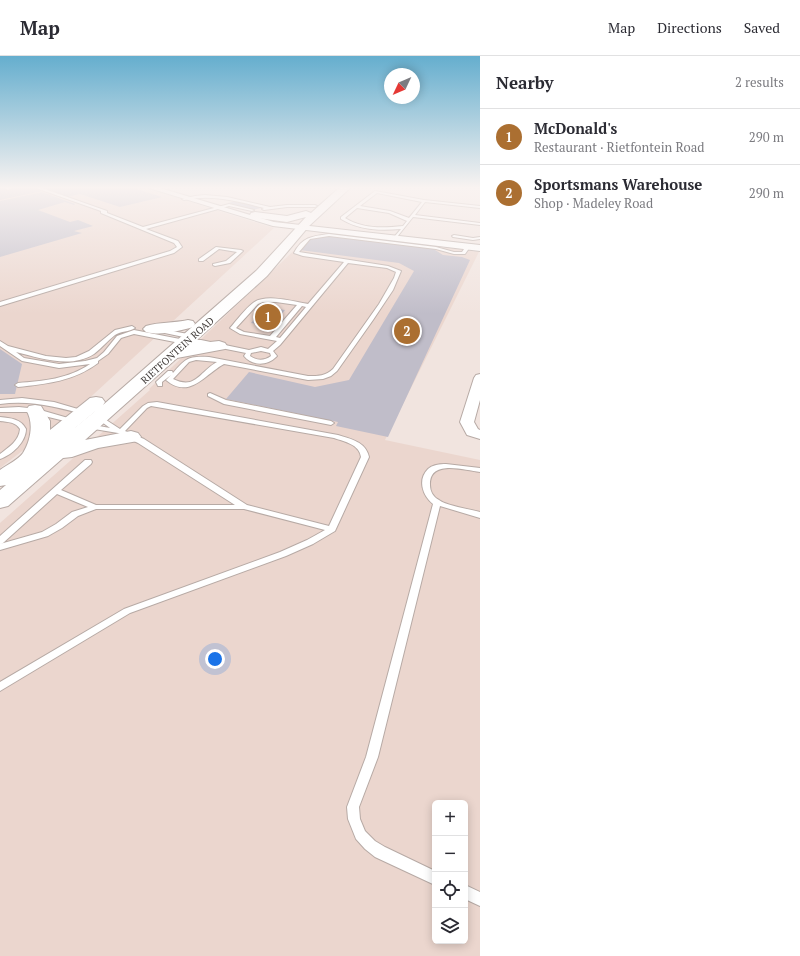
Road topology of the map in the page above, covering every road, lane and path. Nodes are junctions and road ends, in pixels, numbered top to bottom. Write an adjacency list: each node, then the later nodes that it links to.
1 (149, 230): 17 (lane)
2 (276, 230): 10 (main road)
3 (293, 230): 10 (main road, RIETFONTEIN ROAD)
4 (295, 230): 22 (main road, RIETFONTEIN ROAD)
5 (348, 230): 8 (street)
6 (354, 230): 12 (street)
7 (402, 230): 8 (lane)
8 (397, 236): 12 (street)
9 (454, 236): 12 (lane)
10 (283, 238): 22 (main road, RIETFONTEIN ROAD)
11 (480, 238): 12 (lane)
12 (471, 243): 13 (street); 15 (lane)
13 (480, 247)
14 (201, 260): 16 (lane)
15 (347, 261): 19 (lane); 32 (lane)
16 (215, 264)
17 (0, 304)
18 (300, 305): 19 (lane); 21 (lane); 21 (lane)
19 (309, 306): 23 (lane)
20 (145, 330): 22 (main road); 22 (main road); 25 (lane); 29 (lane)
21 (272, 338): 23 (lane)
22 (183, 339): 26 (main road); 26 (main road); 41 (main road, RIETFONTEIN ROAD)
23 (281, 340): 27 (lane)
24 (0, 343): 25 (lane)
25 (8, 348): 29 (lane)
26 (221, 351): 28 (lane); 30 (lane); 30 (lane); 32 (lane)
27 (269, 351): 28 (lane); 31 (lane)
28 (250, 352): 31 (lane)
29 (104, 356): 34 (lane)
30 (192, 360): 35 (lane)
31 (255, 361): 32 (lane)
32 (250, 367)
33 (480, 378): 44 (street)
34 (18, 385)
35 (160, 385)
36 (210, 395): 42 (lane)
37 (0, 402): 41 (lane)
38 (0, 410): 39 (lane)
39 (35, 410): 41 (lane); 46 (main road)
40 (0, 419): 45 (lane)
41 (86, 419): 43 (lane); 43 (lane); 46 (main road, RIETFONTEIN ROAD)
42 (331, 423)
43 (126, 434): 46 (main road); 54 (lane); 56 (lane)
44 (480, 435)
45 (0, 457)
46 (42, 457): 49 (main road, RIETFONTEIN ROAD); 51 (main road, RIETFONTEIN ROAD)
47 (88, 462): 50 (lane)
48 (480, 470): 52 (lane)
49 (0, 480)
50 (56, 491): 53 (lane); 57 (lane)
51 (0, 501)
52 (438, 503): 55 (lane); 60 (lane)
53 (95, 507): 54 (lane); 58 (lane)
54 (244, 507): 56 (lane)
55 (480, 515)
56 (332, 529): 59 (lane)
57 (0, 541)
58 (0, 547)
59 (0, 688)
60 (432, 877)
61 (468, 893): 62 (lane)
62 (480, 899)

